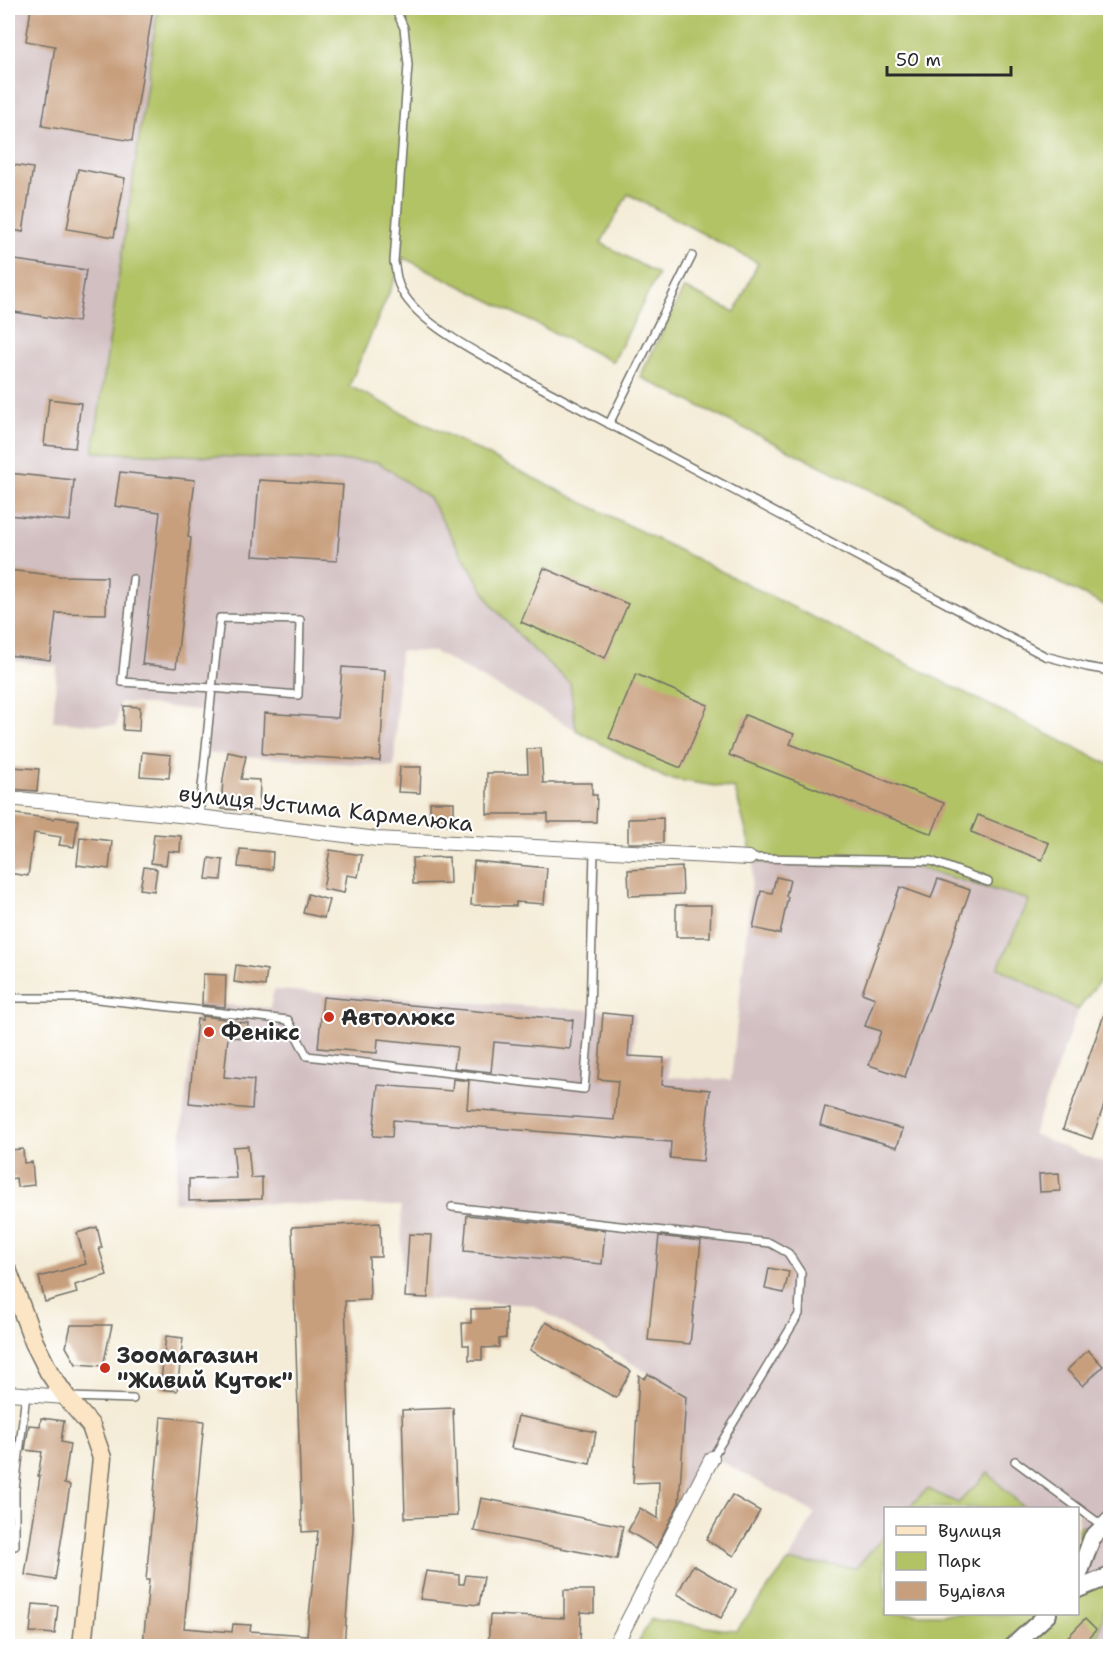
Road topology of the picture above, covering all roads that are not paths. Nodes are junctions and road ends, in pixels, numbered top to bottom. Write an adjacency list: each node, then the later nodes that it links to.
1 (396, 8): 3 (lane)
2 (692, 256): 3 (lane)
3 (609, 424): 5 (lane)
4 (133, 579): 6 (lane)
5 (1110, 671)
6 (212, 688): 6 (lane); 8 (lane)
7 (8, 798): 8 (street, вулиця Устима Кармелюка)
8 (199, 817): 9 (street, вулиця Устима Кармелюка)
9 (594, 850): 10 (street, вулиця Устима Кармелюка); 12 (lane)
10 (750, 858): 11 (lane)
11 (988, 882)
12 (8, 998)
13 (452, 1207): 20 (lane)
14 (8, 1272): 15 (main road)
15 (11, 1292): 18 (main road)
16 (8, 1393): 17 (street)
17 (26, 1394): 18 (street); 22 (lane)
18 (66, 1397): 19 (lane); 29 (main road)
19 (133, 1399)
20 (712, 1458): 30 (street)
21 (1015, 1461): 23 (lane)
22 (11, 1488): 24 (lane)
23 (1107, 1523): 25 (street)
24 (15, 1546)
25 (1079, 1572)
26 (1110, 1576): 27 (street)
27 (1079, 1588)
28 (1047, 1615): 31 (street)
29 (82, 1647)
30 (615, 1647)
31 (1012, 1647)

